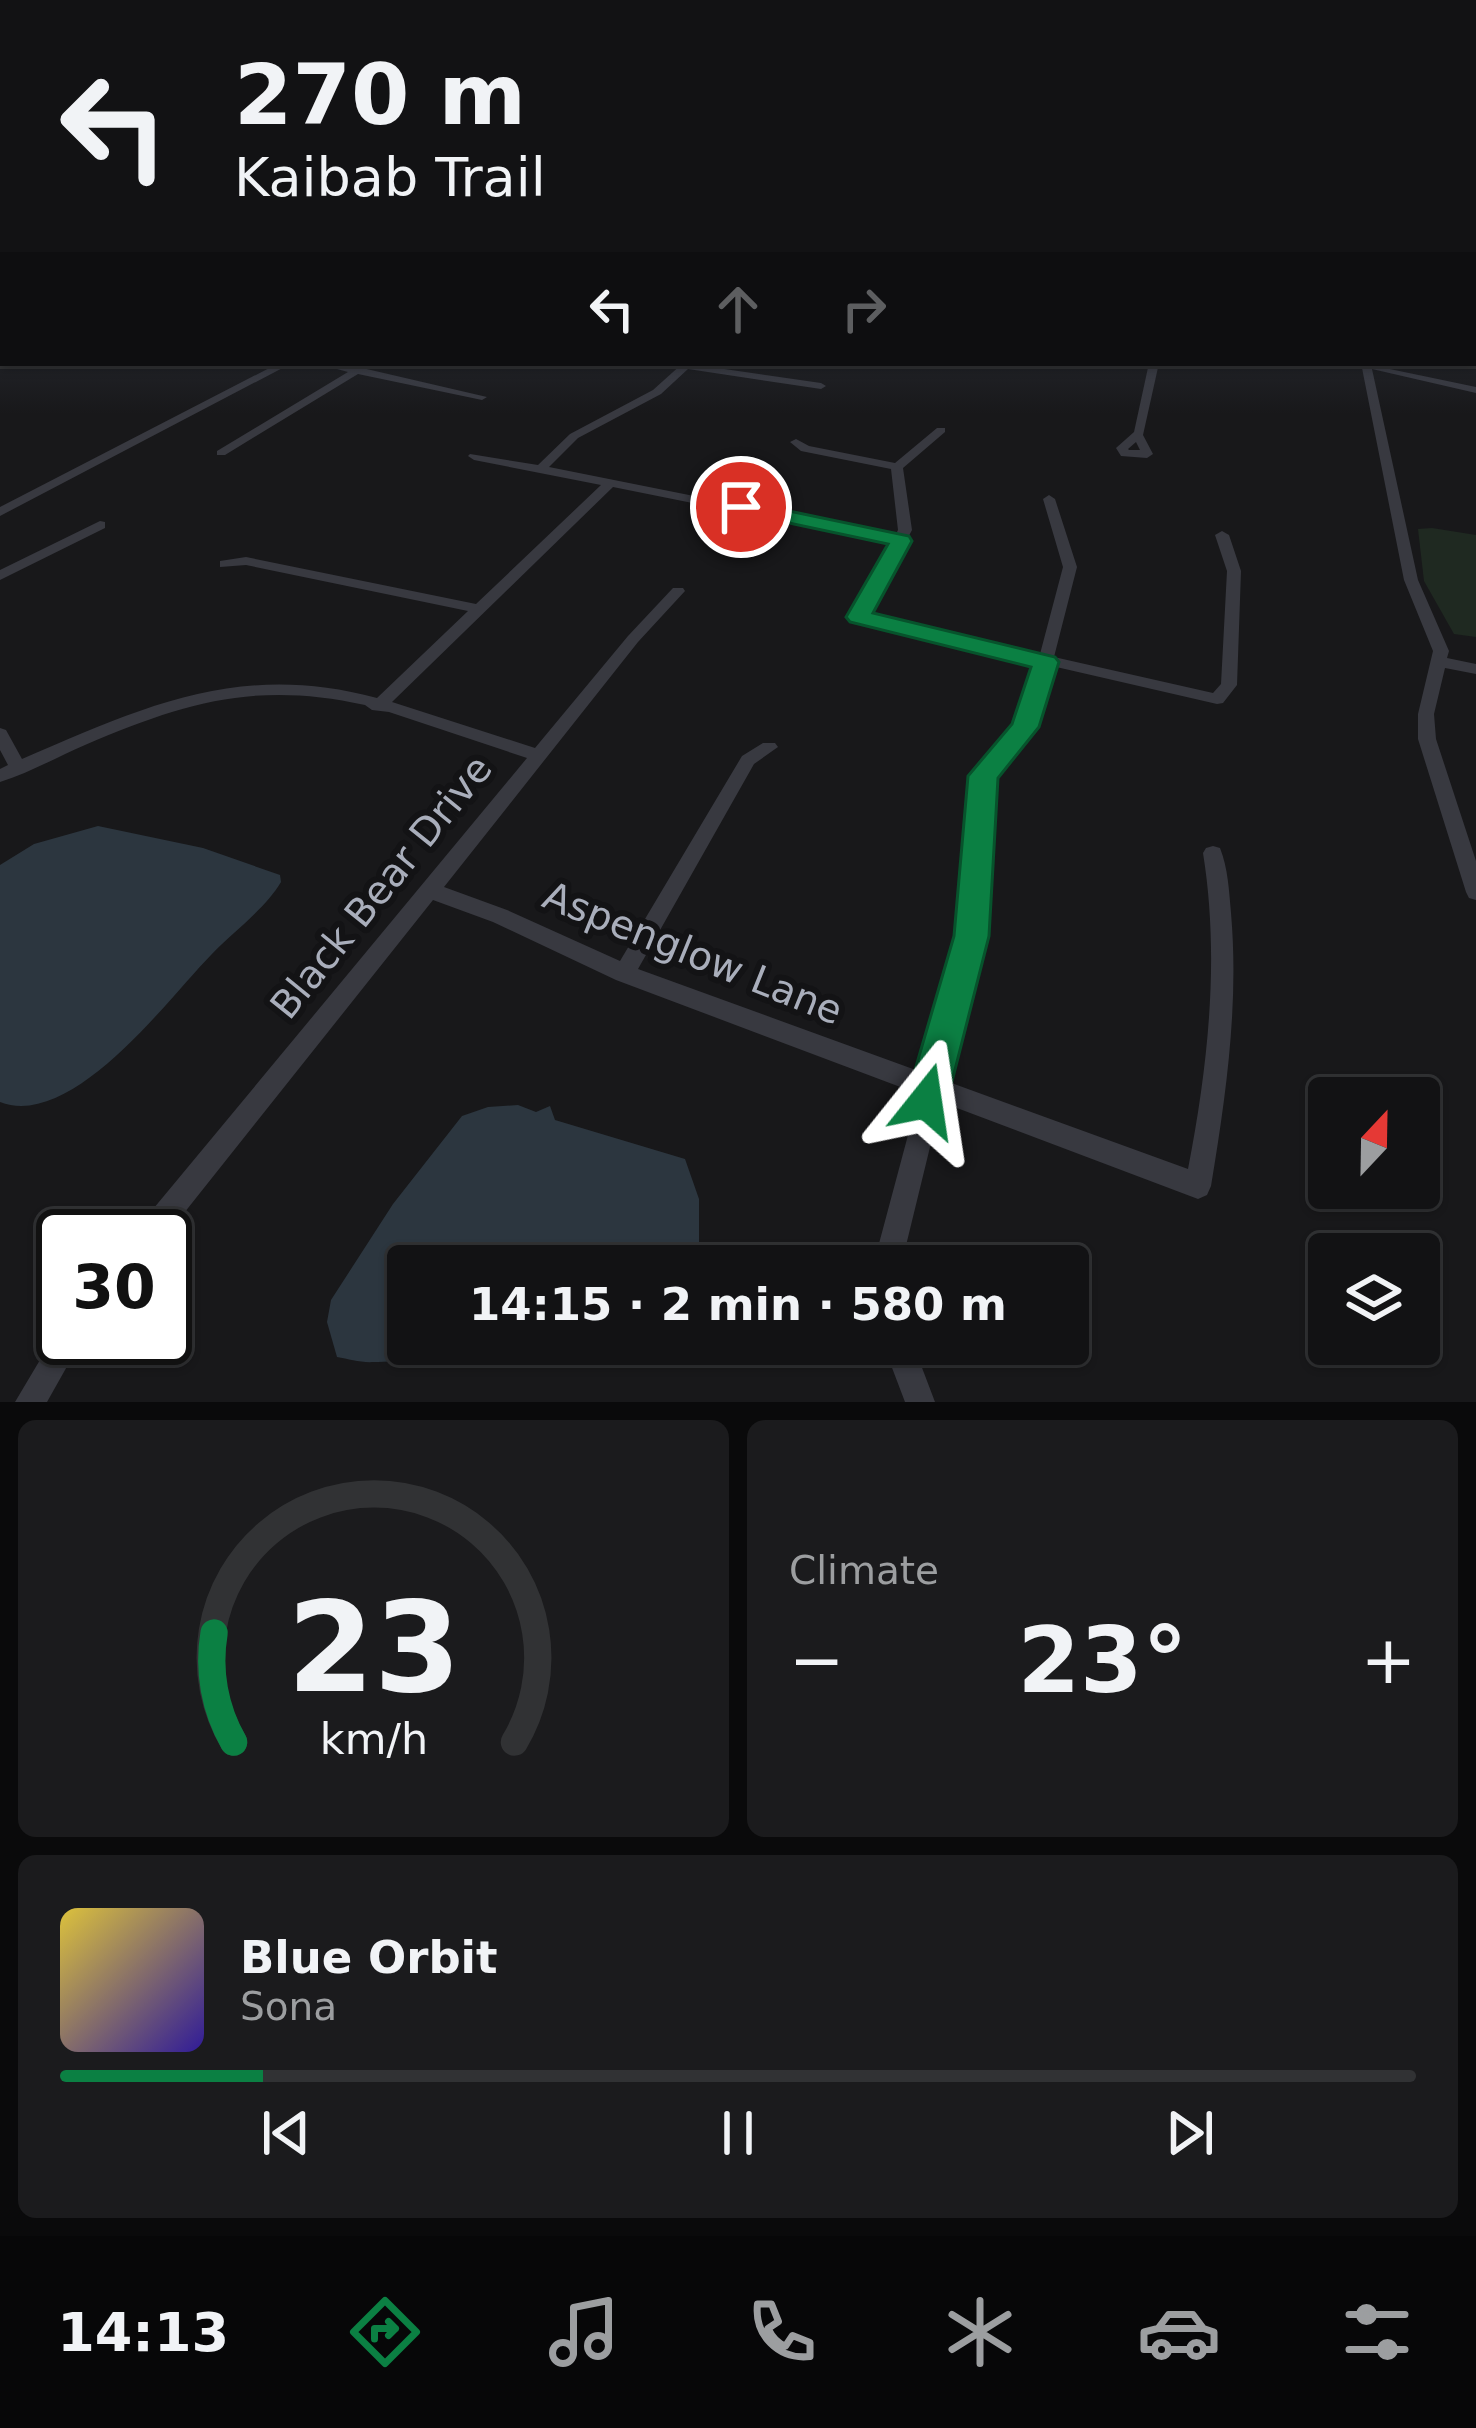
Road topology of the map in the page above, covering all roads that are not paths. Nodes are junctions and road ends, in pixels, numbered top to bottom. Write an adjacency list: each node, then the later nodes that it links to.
1 (281, 366): 21 (street)
2 (336, 366): 8 (street)
3 (686, 366): 18 (street)
4 (693, 366): 9 (street)
5 (1153, 366): 13 (street)
6 (1366, 366): 30 (street)
7 (1374, 366): 10 (street)
8 (358, 370): 11 (street); 15 (street)
9 (821, 386)
10 (1476, 390)
11 (482, 397)
12 (941, 430): 17 (street)
13 (1138, 435)
14 (796, 442): 17 (street)
15 (221, 453)
16 (474, 456): 18 (street)
17 (897, 466): 24 (street)
18 (540, 470): 19 (street)
19 (608, 485): 24 (street); 28 (street)
20 (1049, 500): 29 (street)
21 (0, 512)
22 (100, 525): 26 (street)
23 (1222, 535): 29 (street)
24 (901, 541): 29 (street)
25 (225, 564): 28 (street)
26 (0, 576)
27 (678, 591): 35 (street, Black Bear Drive)
28 (481, 609): 32 (street)
29 (1046, 662): 43 (street)
30 (1442, 662): 31 (street); 37 (street)
31 (1476, 669)
32 (379, 706): 35 (street); 36 (street)
33 (0, 734): 36 (street)
34 (770, 747): 42 (street)
35 (538, 755): 40 (street, Black Bear Drive)
36 (9, 772)
37 (1454, 828): 38 (street); 41 (street)
38 (1476, 832)
39 (1214, 854): 43 (street, Aspenglow Lane)
40 (429, 890): 42 (street, Aspenglow Lane); 44 (street, Black Bear Drive)
41 (1476, 892)
42 (624, 973): 43 (street, Aspenglow Lane)
43 (929, 1088): 45 (street)
44 (170, 1209)
45 (891, 1245)
46 (53, 1365): 48 (street)
47 (906, 1365): 49 (street)
48 (30, 1402)
49 (920, 1402)

